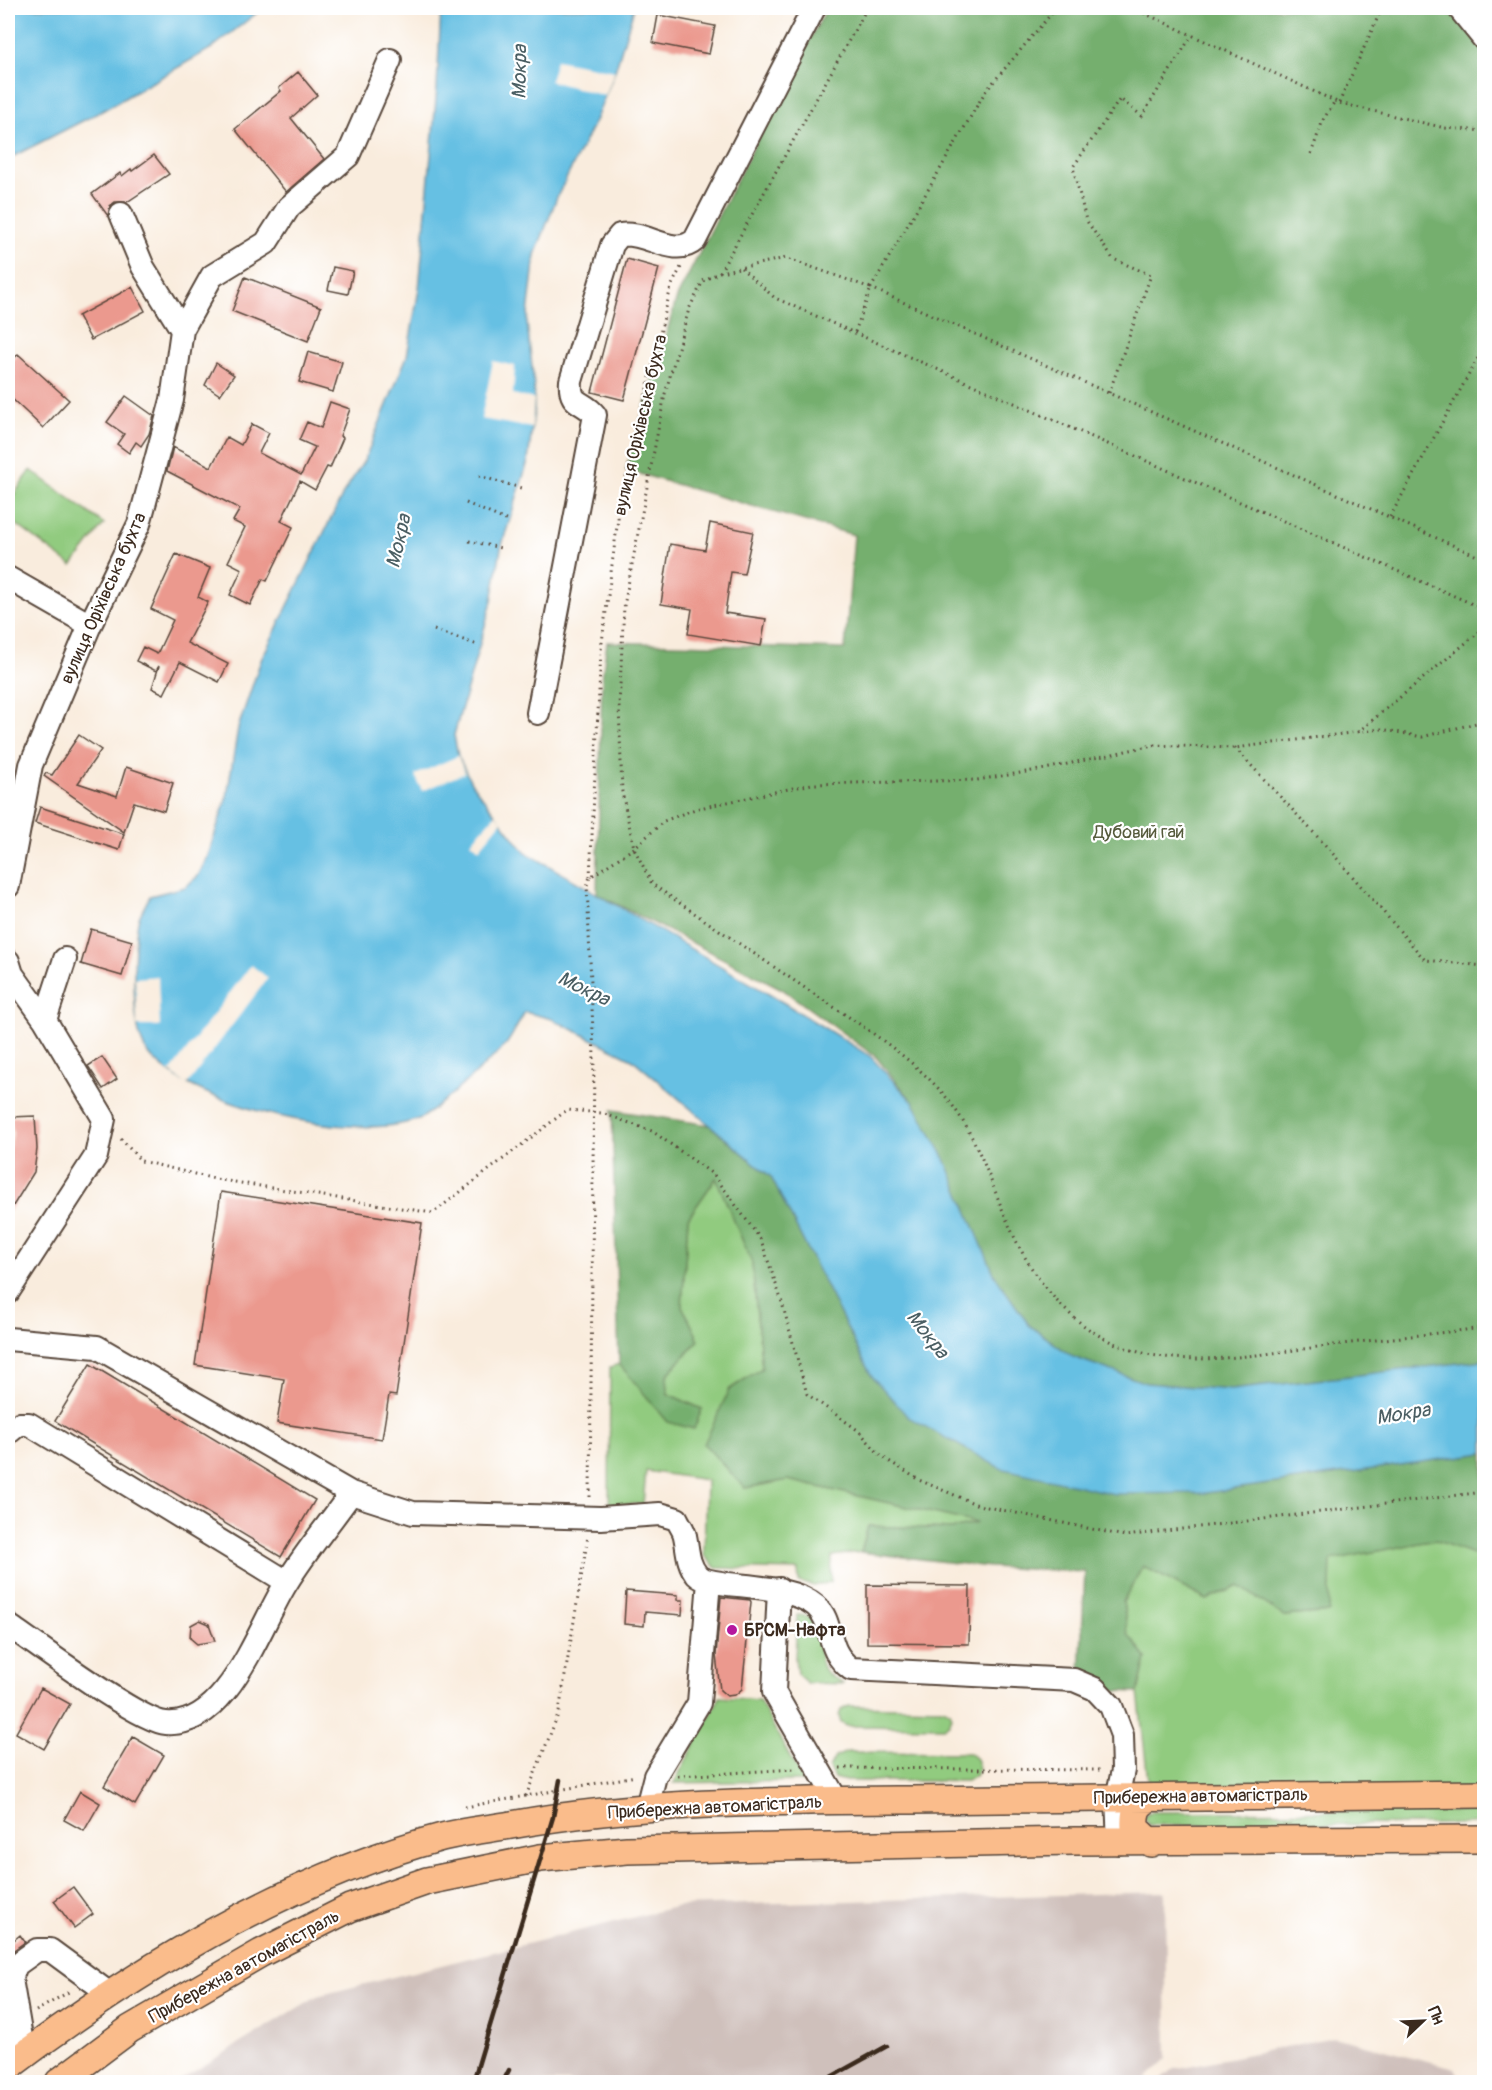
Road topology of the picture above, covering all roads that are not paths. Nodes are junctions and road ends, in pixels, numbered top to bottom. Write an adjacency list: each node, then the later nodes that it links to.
1 (814, 8): 9 (street)
2 (1459, 8): 3 (street)
3 (1485, 39)
4 (390, 60): 6 (street)
5 (121, 214): 6 (street)
6 (182, 330): 8 (street, вулиця Оріхівська бухта)
7 (8, 578): 8 (street)
8 (90, 625): 10 (street, вулиця Оріхівська бухта)
9 (538, 713)
10 (8, 886)
11 (65, 959): 13 (street)
12 (8, 961): 13 (street)
13 (45, 1020): 14 (street)
14 (8, 1292)
15 (8, 1339): 17 (street)
16 (8, 1433): 19 (street)
17 (351, 1493): 18 (street); 19 (street)
18 (709, 1581): 20 (street); 27 (street)
19 (287, 1582): 21 (street)
20 (779, 1589): 24 (street); 26 (street)
21 (8, 1625)
22 (1485, 1794): 25 (main road, Прибережна автомагістраль)
23 (1074, 1798): 24 (main road, Прибережна автомагістраль); 26 (main road, Прибережна автомагістраль); 29 (main road)
24 (1117, 1798): 25 (main road, Прибережна автомагістраль); 30 (street)
25 (1150, 1798): 31 (main road)
26 (837, 1801): 27 (main road, Прибережна автомагістраль)
27 (647, 1807): 32 (main road, Прибережна автомагістраль)
28 (1485, 1839): 31 (main road, Прибережна автомагістраль)
29 (1075, 1841): 30 (main road, Прибережна автомагістраль); 34 (main road, Прибережна автомагістраль)
30 (1119, 1843): 31 (main road, Прибережна автомагістраль)
31 (1151, 1843)
32 (110, 1994): 33 (main road, Прибережна автомагістраль); 33 (street)
33 (16, 2061)
34 (59, 2082)

